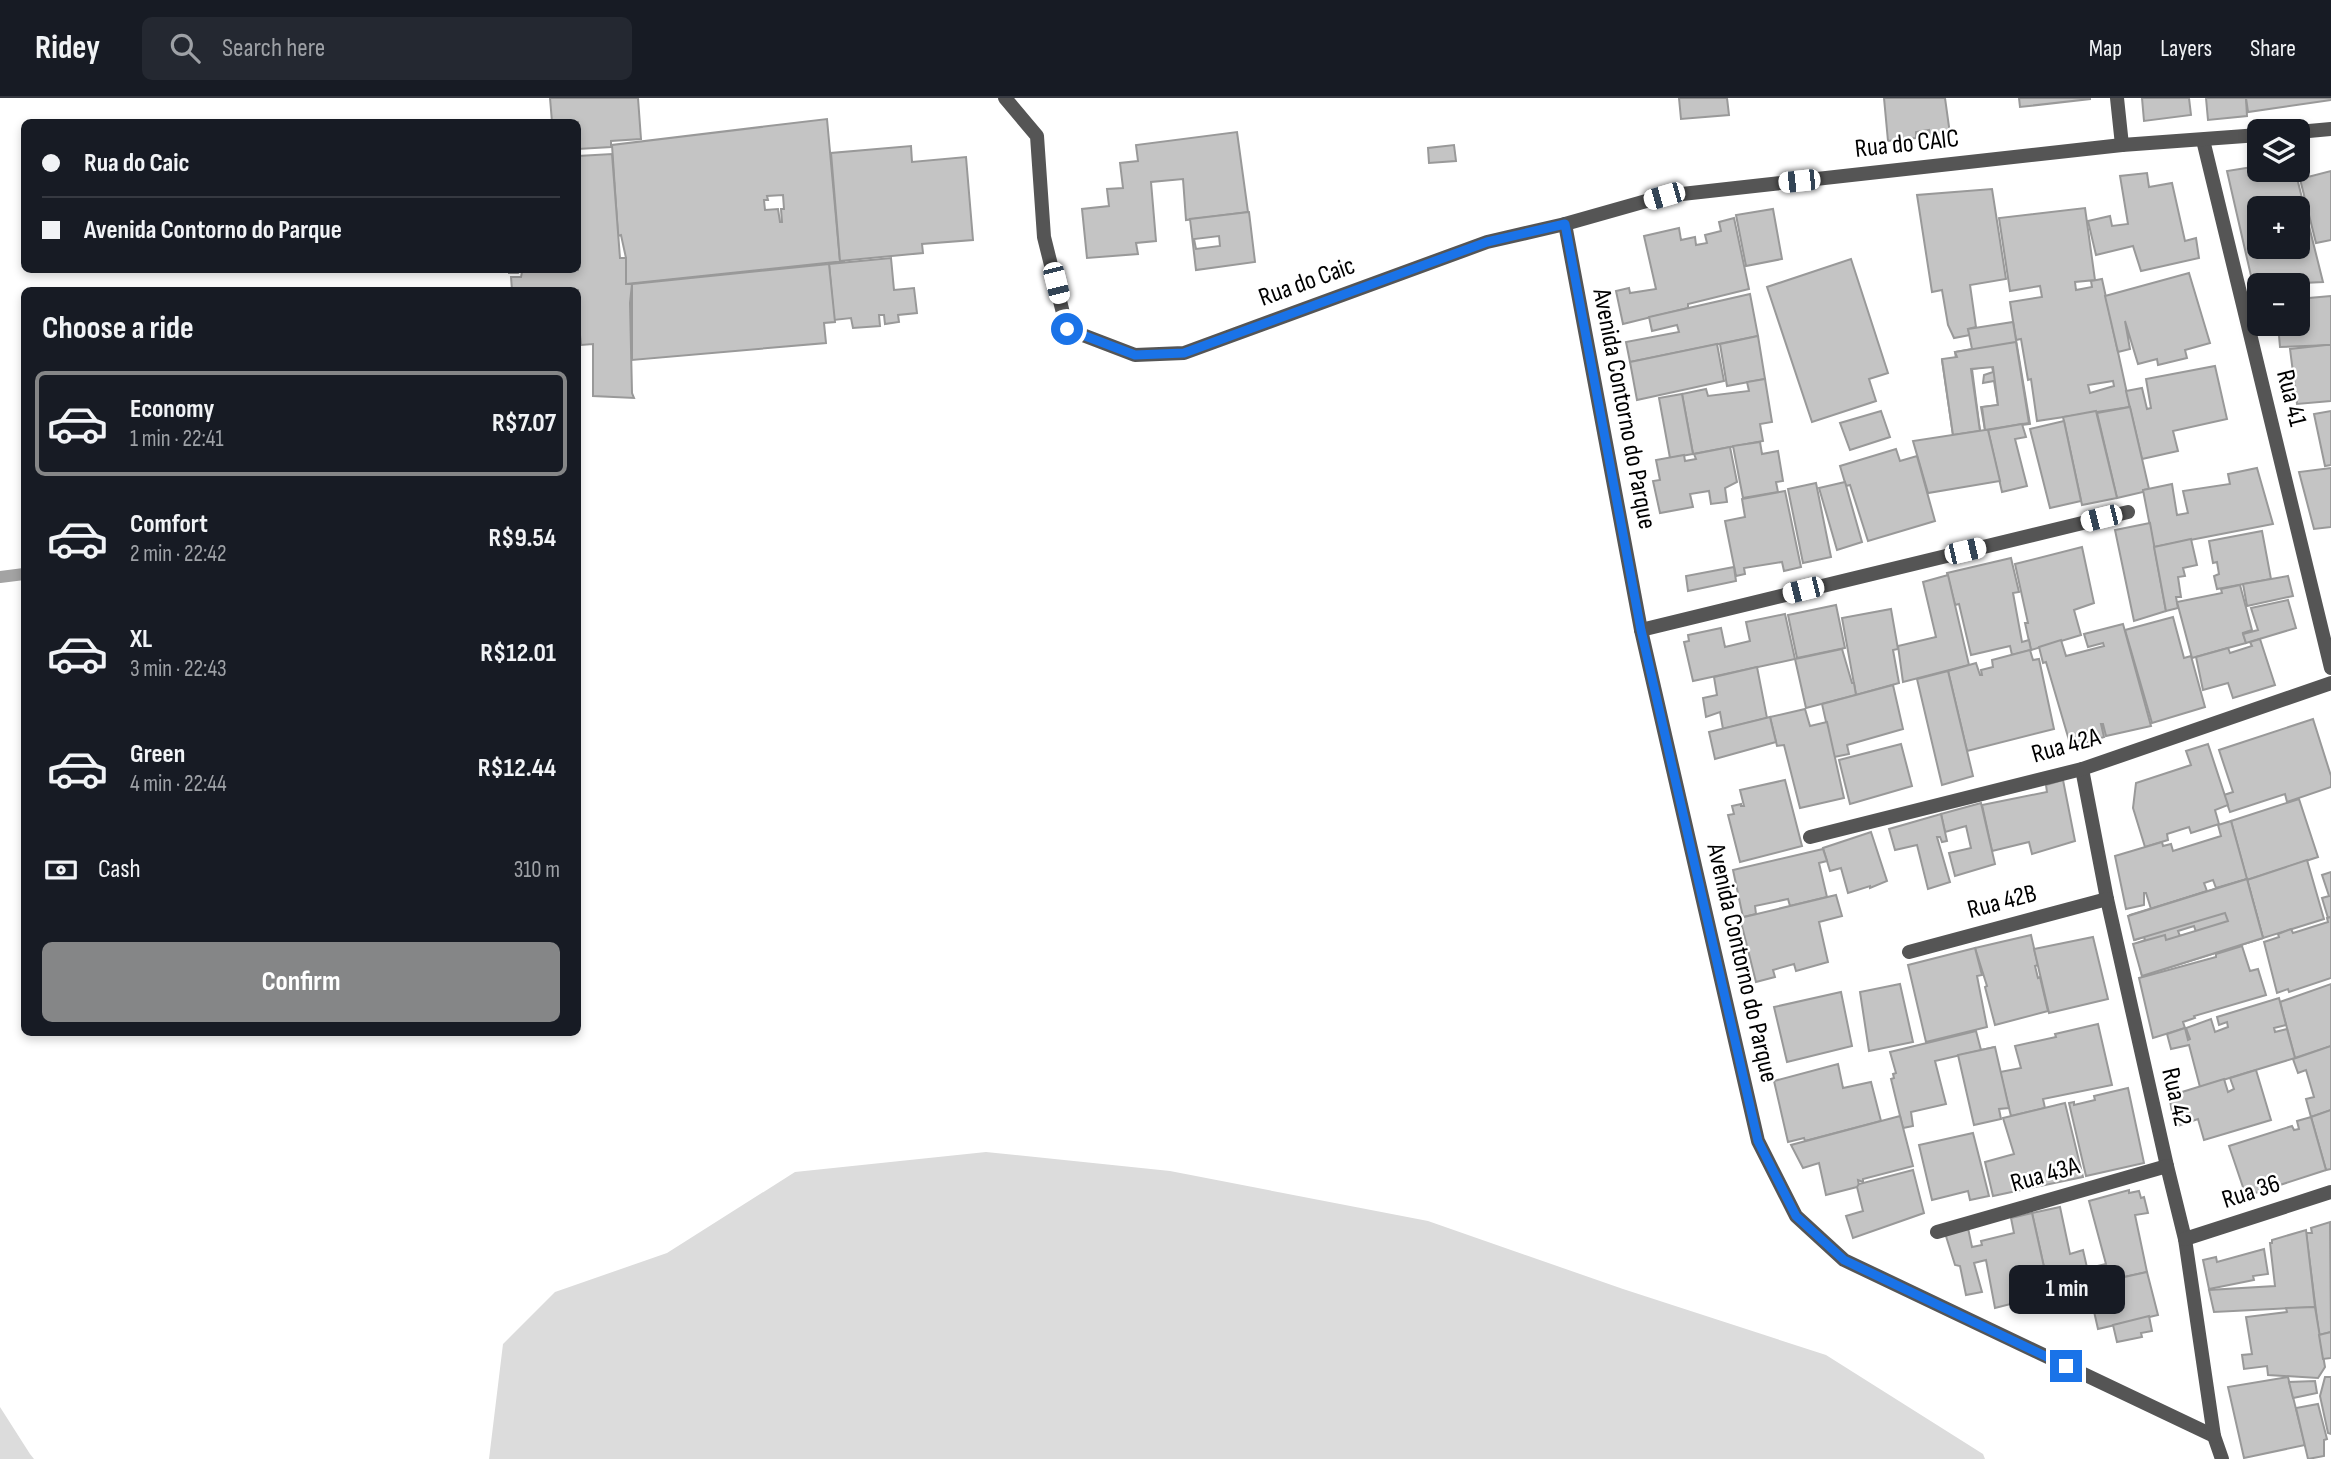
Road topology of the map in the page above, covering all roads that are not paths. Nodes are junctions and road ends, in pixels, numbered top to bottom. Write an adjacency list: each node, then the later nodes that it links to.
1 (1005, 98): 8 (street, Rua do Caic)
2 (2117, 98): 7 (street)
3 (2331, 130): 4 (street)
4 (2310, 131)
5 (2247, 136): 6 (street, Rua do CAIC)
6 (2203, 140): 7 (street, Rua do CAIC); 11 (street, Rua 41)
7 (2122, 145): 8 (street, Rua do CAIC)
8 (1565, 224): 10 (street, Avenida Contorno do Parque)
9 (2128, 512): 10 (street)
10 (1641, 630): 21 (street, Avenida Contorno do Parque)
11 (2331, 668)
12 (2331, 683): 13 (street, Rua 42A)
13 (2082, 769): 14 (street, Rua 42A); 15 (street, Rua 42)
14 (1810, 836)
15 (2107, 899): 16 (street, Rua 42B); 17 (street, Rua 42)
16 (1909, 952)
17 (2167, 1166): 19 (street, Rua 43A); 20 (street, Rua 42)
18 (2331, 1192): 20 (street, Rua 36)
19 (1937, 1231)
20 (2185, 1239): 21 (street, Rua 42)
21 (2214, 1436): 22 (street)
22 (2222, 1459)

